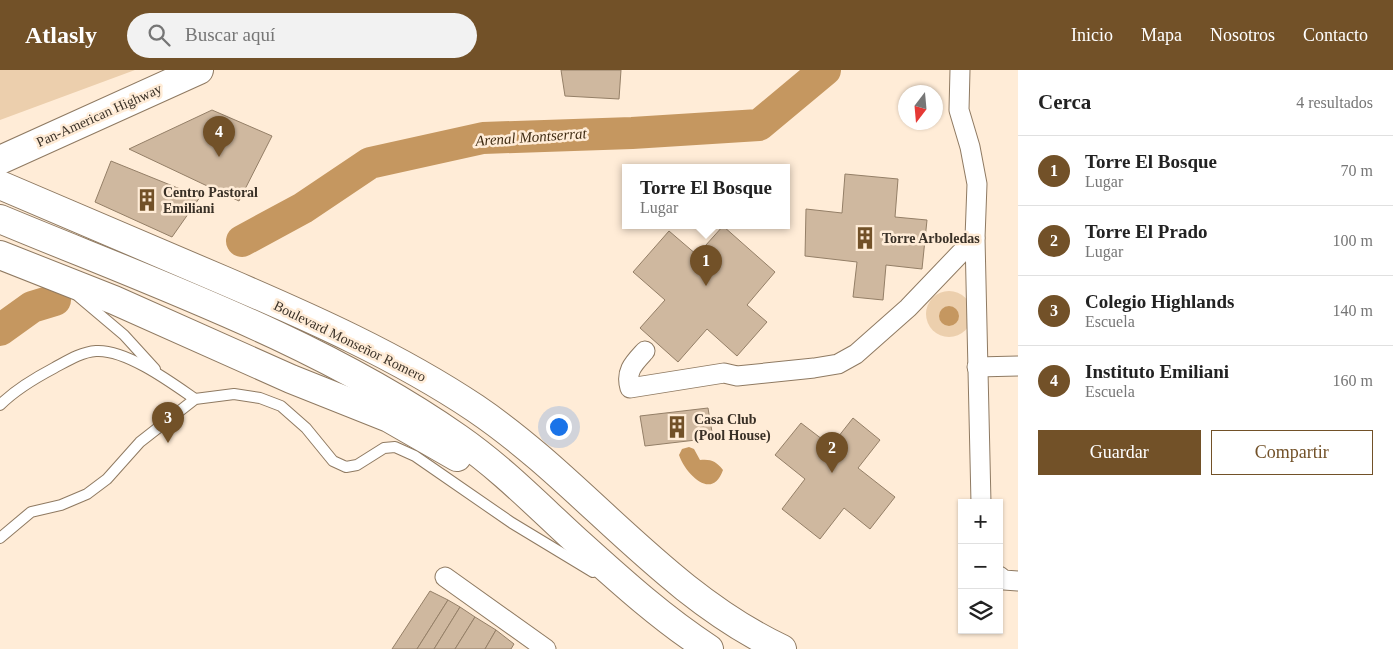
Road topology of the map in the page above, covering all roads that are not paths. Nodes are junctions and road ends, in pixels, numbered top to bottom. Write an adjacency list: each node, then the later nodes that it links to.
1 (199, 70): 3 (main road, Pan-American Highway)
2 (960, 70): 6 (street)
3 (0, 160)
4 (0, 185): 24 (main road, Boulevard Monseñor Romero)
5 (0, 219): 16 (main road, Boulevard Monseñor Romero)
6 (975, 238): 9 (street); 11 (street)
7 (0, 255): 8 (main road)
8 (52, 276): 12 (lane); 16 (main road)
9 (645, 351)
10 (1018, 366): 11 (street)
11 (977, 368): 15 (street)
12 (159, 374): 13 (lane); 14 (lane)
13 (195, 399): 17 (lane); 21 (lane)
14 (0, 404)
15 (981, 499)
16 (551, 517): 21 (main road, Boulevard Monseñor Romero)
17 (0, 538)
18 (445, 578): 22 (street)
19 (1003, 579): 20 (street)
20 (1018, 581)
21 (659, 614): 23 (main road, Boulevard Monseñor Romero)
22 (546, 649)
23 (709, 649)
24 (782, 649)

